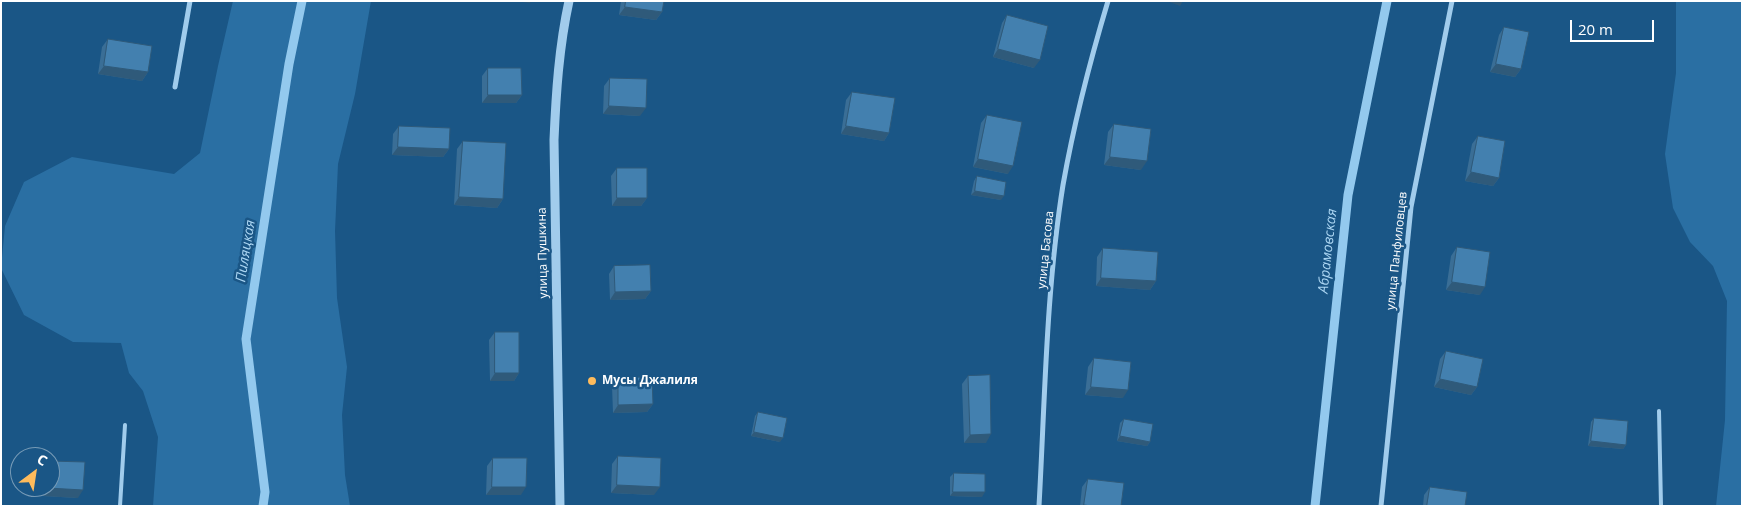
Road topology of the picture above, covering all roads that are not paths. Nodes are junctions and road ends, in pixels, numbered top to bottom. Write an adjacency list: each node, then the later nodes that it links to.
1 (190, 1): 5 (street)
2 (569, 1): 9 (street, улица Пушкина)
3 (1108, 1): 10 (street, улица Басова)
4 (1452, 1): 11 (street, улица Панфиловцев)
5 (175, 87)
6 (1659, 411): 12 (lane)
7 (125, 425): 8 (lane)
8 (120, 506)
9 (560, 506)
10 (1039, 506)
11 (1381, 506)
12 (1661, 506)

